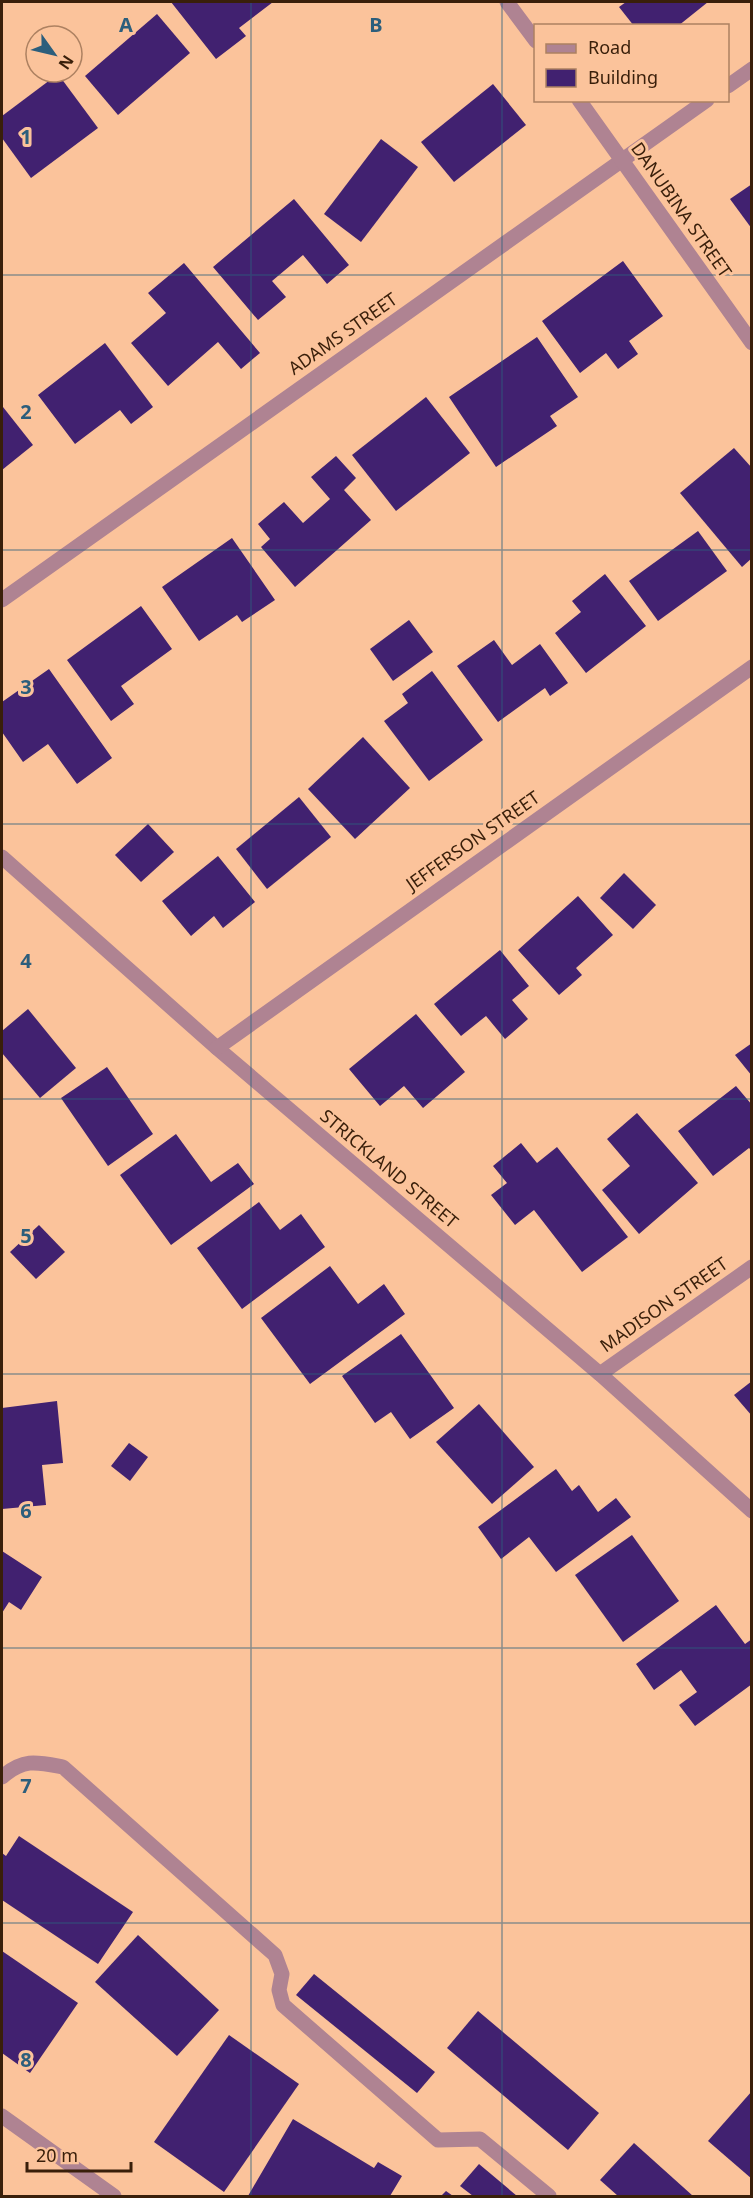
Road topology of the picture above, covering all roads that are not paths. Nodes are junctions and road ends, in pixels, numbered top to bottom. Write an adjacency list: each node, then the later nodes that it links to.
1 (507, 2): 2 (street)
2 (534, 38)
3 (752, 69): 4 (street)
4 (729, 85)
5 (580, 102): 7 (street, DANUBINA STREET)
6 (704, 102): 7 (street, ADAMS STREET)
7 (622, 161): 8 (street, DANUBINA STREET); 9 (street, ADAMS STREET)
8 (752, 343)
9 (2, 600)
10 (752, 667): 12 (street, JEFFERSON STREET)
11 (2, 857): 12 (street, STRICKLAND STREET)
12 (217, 1048): 14 (street, STRICKLAND STREET)
13 (752, 1267): 14 (street, MADISON STREET)
14 (600, 1374): 15 (street, STRICKLAND STREET)
15 (752, 1511)
16 (2, 1777): 19 (street)
17 (2, 2116): 18 (street)
18 (114, 2196)
19 (549, 2196)

